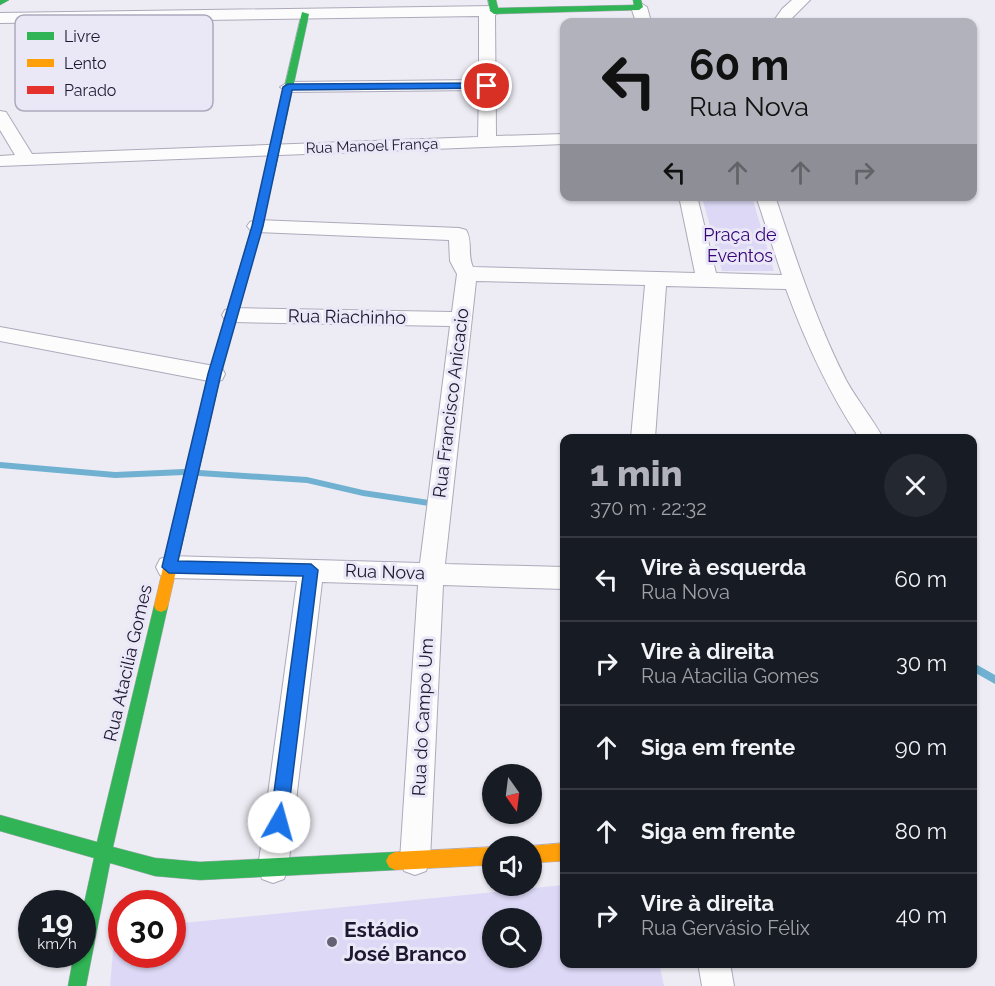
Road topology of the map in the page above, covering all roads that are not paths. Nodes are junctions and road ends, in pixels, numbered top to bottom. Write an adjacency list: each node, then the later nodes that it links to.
1 (5, 0): 4 (street)
2 (239, 0): 8 (street)
3 (802, 0): 12 (street)
4 (0, 2)
5 (491, 7): 6 (street); 7 (street); 13 (street)
6 (640, 10)
7 (305, 14): 8 (street); 14 (street, Rua Atacilia Gomes)
8 (257, 15): 9 (street)
9 (213, 16)
10 (0, 18): 11 (street)
11 (15, 18)
12 (783, 18)
13 (487, 86): 14 (street); 17 (street)
14 (288, 87): 18 (street, Rua Atacilia Gomes)
15 (0, 116): 19 (street)
16 (560, 139): 17 (street, Rua Manoel França)
17 (487, 142): 18 (street, Rua Manoel França)
18 (274, 150): 19 (street, Rua Manoel França); 23 (street, Rua Atacilia Gomes)
19 (27, 160): 20 (street, Rua Manoel França)
20 (0, 161)
21 (688, 201): 26 (street)
22 (767, 201): 27 (street)
23 (257, 226): 24 (street, Rua Francisco Anicacio); 28 (street, Rua Atacilia Gomes)
24 (467, 274): 25 (street); 29 (street, Rua Francisco Anicacio)
25 (656, 279): 26 (street); 32 (street)
26 (707, 280): 27 (street)
27 (793, 282): 33 (street)
28 (232, 315): 29 (street, Rua Riachinho); 31 (street, Rua Atacilia Gomes)
29 (462, 319): 36 (street, Rua Francisco Anicacio)
30 (0, 334): 31 (street)
31 (214, 374): 34 (street, Rua Atacilia Gomes)
32 (643, 434)
33 (868, 434)
34 (169, 567): 35 (street, Rua Nova); 41 (street, Rua Atacilia Gomes)
35 (311, 570): 36 (street, Rua Nova); 44 (street)
36 (430, 574): 37 (street, Rua Nova); 43 (street, Rua do Campo Um)
37 (560, 578)
38 (0, 823): 41 (street)
39 (560, 852): 40 (street)
40 (542, 853)
41 (103, 854): 44 (street); 46 (street, Rua Atacilia Gomes)
42 (482, 857): 43 (street)
43 (415, 860): 44 (street)
44 (273, 868)
45 (715, 968): 47 (street)
46 (77, 986)
47 (718, 986)

